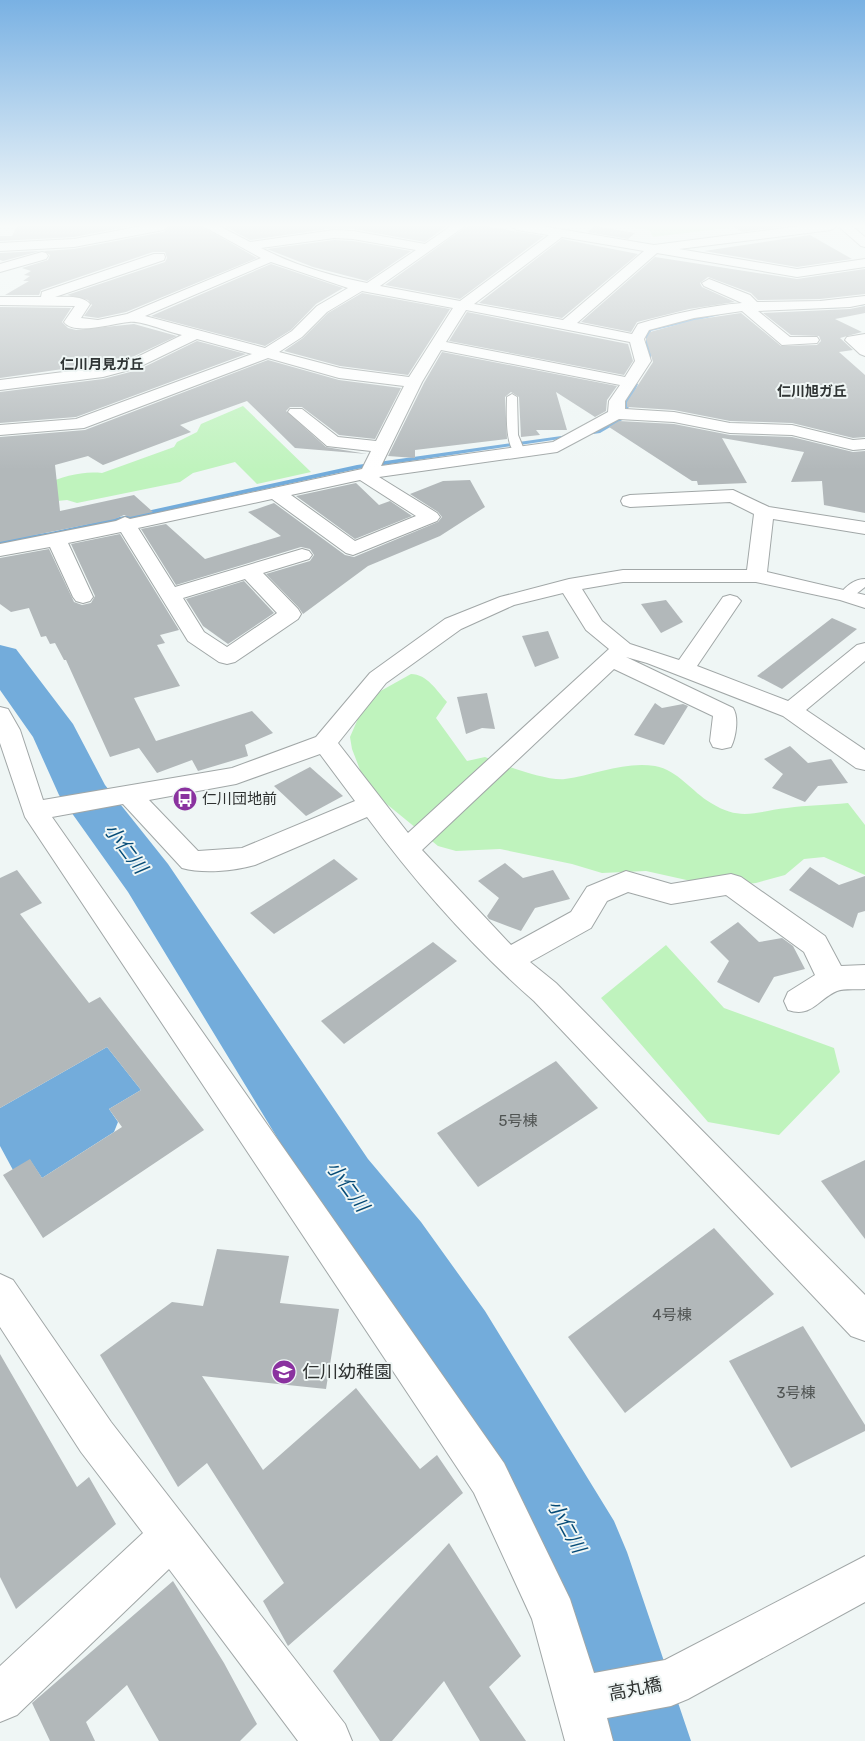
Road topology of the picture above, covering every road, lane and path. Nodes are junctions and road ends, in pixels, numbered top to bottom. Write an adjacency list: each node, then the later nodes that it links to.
1 (82, 307): 9 (street)
2 (154, 307): 9 (street)
3 (325, 307): 19 (street)
4 (461, 307): 16 (street)
5 (462, 307): 10 (street)
6 (587, 307): 10 (street)
7 (776, 307): 8 (street)
8 (750, 309): 13 (street); 15 (street)
9 (131, 317): 11 (street)
10 (565, 326): 13 (street)
11 (196, 334): 19 (street); 22 (street)
12 (865, 338): 18 (street)
13 (637, 339): 21 (street)
14 (812, 340): 15 (street)
15 (787, 342): 17 (street)
16 (437, 345): 20 (street); 21 (street)
17 (772, 345)
18 (865, 351)
19 (266, 354): 20 (street); 26 (street)
20 (414, 382): 29 (street)
21 (630, 382): 25 (street)
22 (0, 385)
23 (512, 397): 28 (lane)
24 (296, 412): 29 (street)
25 (616, 414): 27 (street); 28 (street)
26 (0, 430)
27 (865, 444)
28 (517, 447): 29 (street)
29 (372, 464): 30 (street); 30 (street)
30 (274, 492): 33 (street)
31 (630, 502): 32 (street)
32 (764, 512): 34 (street); 39 (street)
33 (125, 523): 35 (street); 42 (street)
34 (865, 528)
35 (57, 540): 36 (street); 43 (street)
36 (0, 550)
37 (302, 555): 38 (street)
38 (249, 571): 42 (street); 42 (street)
39 (756, 576): 41 (street); 44 (street)
40 (865, 584): 44 (lane)
41 (569, 585): 47 (street); 52 (street)
42 (170, 595)
43 (83, 597)
44 (855, 598)
45 (730, 601): 48 (street)
46 (865, 650): 49 (street)
47 (617, 654): 48 (street); 51 (street); 57 (street)
48 (684, 669): 49 (street)
49 (791, 711): 53 (street)
50 (0, 714): 56 (street)
51 (722, 741)
52 (325, 743): 54 (street); 55 (street)
53 (865, 762)
54 (130, 796): 55 (street); 56 (street)
55 (372, 804): 57 (street)
56 (45, 810): 67 (street)
57 (406, 850): 58 (street)
58 (508, 961): 60 (street); 63 (street)
59 (865, 977): 60 (street)
60 (832, 979): 61 (street)
61 (799, 1001)
62 (0, 1293): 64 (street)
63 (865, 1322)
64 (171, 1537): 66 (street); 68 (street)
65 (865, 1578): 67 (street, 高丸橋)
66 (0, 1698)
67 (589, 1712)
68 (328, 1741)

